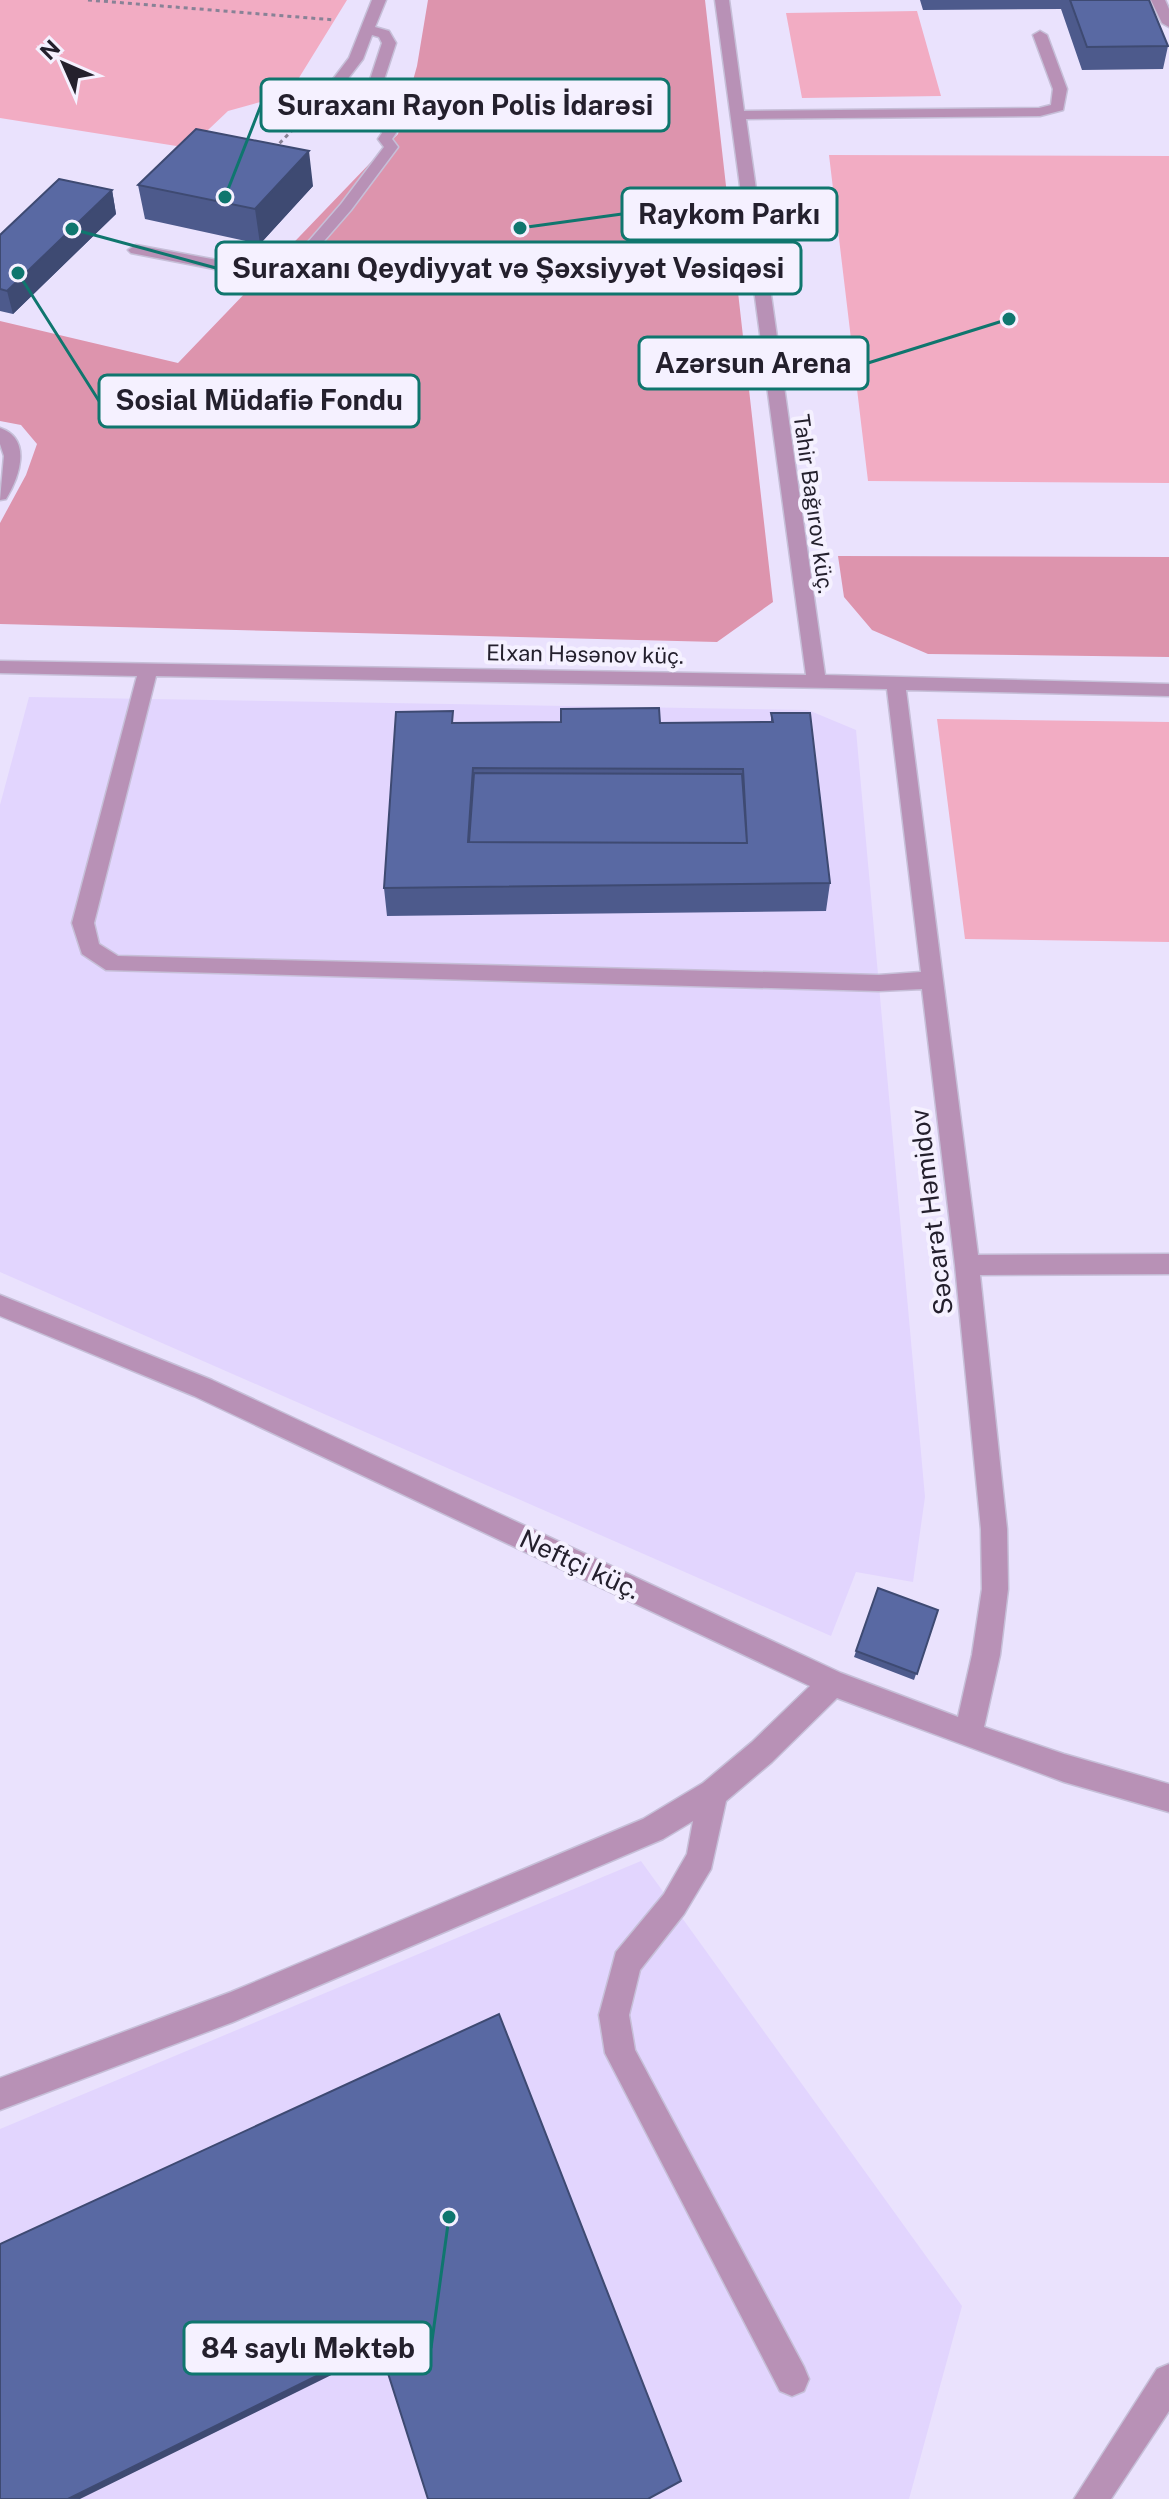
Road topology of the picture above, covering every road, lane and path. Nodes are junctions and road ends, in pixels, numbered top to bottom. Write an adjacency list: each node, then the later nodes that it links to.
1 (88, 0): 5 (path)
2 (379, 0): 7 (street)
3 (722, 0): 10 (street, Tahir Bağırov küç.)
4 (1158, 0): 6 (street)
5 (335, 20)
6 (1169, 23)
7 (367, 29): 9 (street); 12 (street)
8 (1040, 35): 10 (street)
9 (328, 95): 11 (path)
10 (737, 115): 17 (street, Tahir Bağırov küç.)
11 (273, 151)
12 (136, 250)
13 (0, 433): 14 (street)
14 (0, 495)
15 (0, 667): 16 (street, Elxan Həsənov küç.)
16 (148, 671): 17 (street, Elxan Həsənov küç.); 20 (street)
17 (816, 681): 18 (street, Elxan Həsənov küç.)
18 (896, 682): 19 (street, Elxan Həsənov küç.); 20 (street, Səcarət Həmidov)
19 (1169, 690)
20 (930, 980): 22 (street, Səcarət Həmidov)
21 (1169, 1264): 22 (street)
22 (967, 1265): 25 (street, Səcarət Həmidov)
23 (0, 1305): 24 (street, Neftçi küç.)
24 (833, 1683): 25 (street, Neftçi küç.); 26 (street)
25 (968, 1735): 27 (street, Neftçi küç.)
26 (713, 1793): 28 (street); 29 (street)
27 (1169, 1798)
28 (0, 2094)
29 (792, 2379)
30 (1169, 2381): 31 (street)
31 (1091, 2499)

